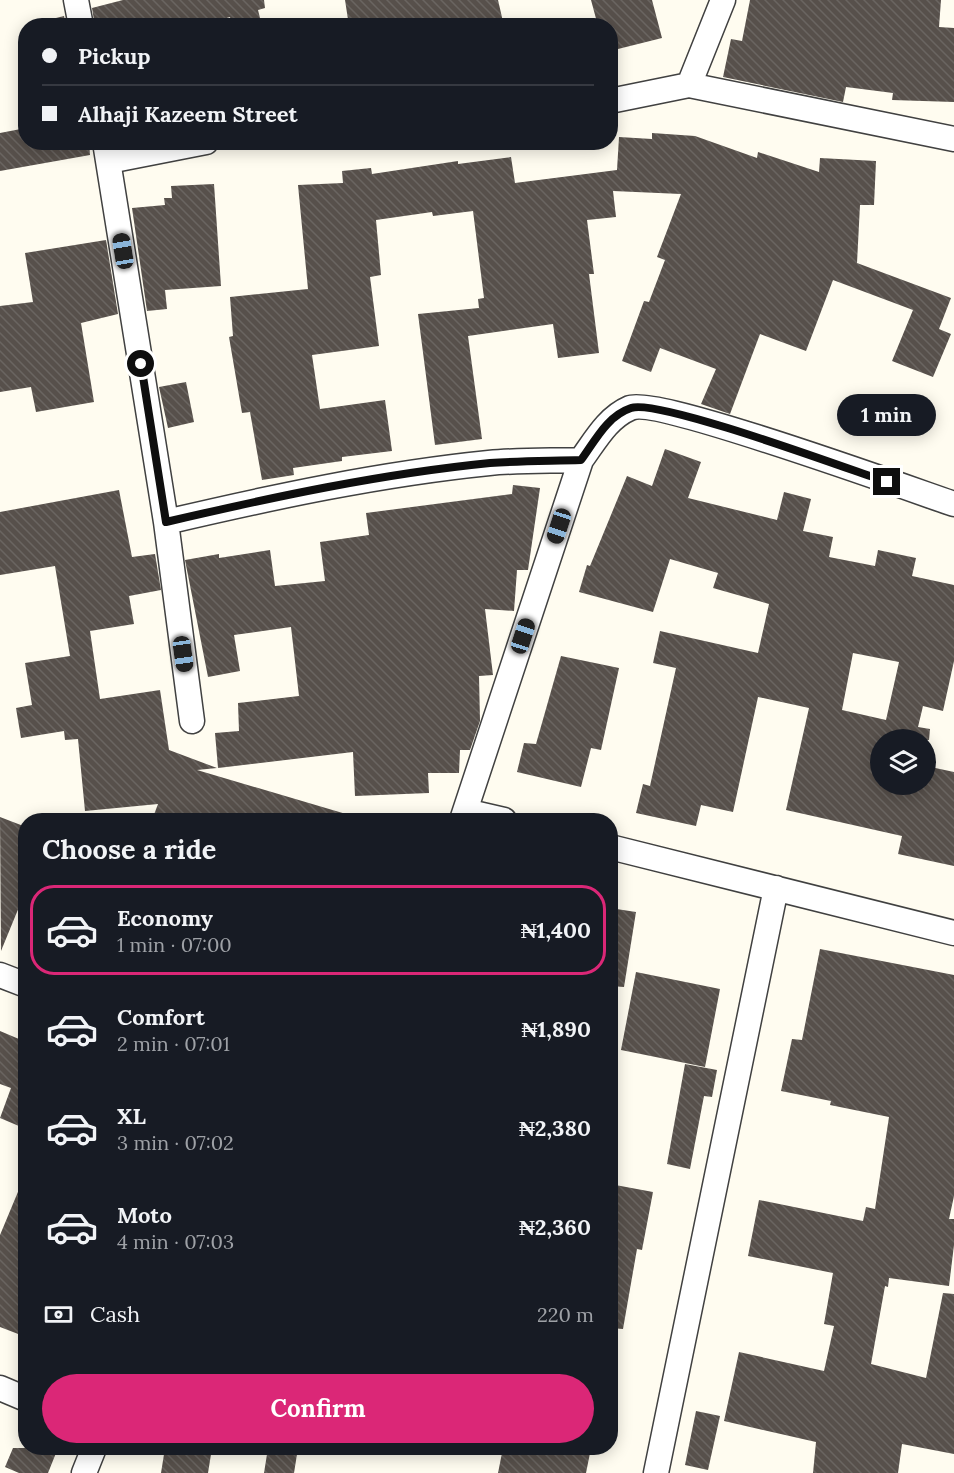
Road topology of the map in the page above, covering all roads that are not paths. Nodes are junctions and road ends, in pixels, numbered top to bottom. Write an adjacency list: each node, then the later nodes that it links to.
1 (76, 0): 3 (street)
2 (723, 0): 4 (street)
3 (79, 18)
4 (689, 85): 5 (street); 6 (street)
5 (618, 99)
6 (954, 140)
7 (127, 150): 8 (street)
8 (107, 152): 11 (street)
9 (581, 460): 10 (street); 11 (street); 13 (street)
10 (954, 504)
11 (166, 522): 12 (street)
12 (192, 721)
13 (464, 813)
14 (618, 849): 15 (street)
15 (776, 888): 16 (street); 23 (street)
16 (954, 933)
17 (0, 975): 18 (street)
18 (18, 982)
19 (0, 1388): 20 (street)
20 (18, 1396)
21 (91, 1455): 22 (street)
22 (84, 1473)
23 (656, 1473)

